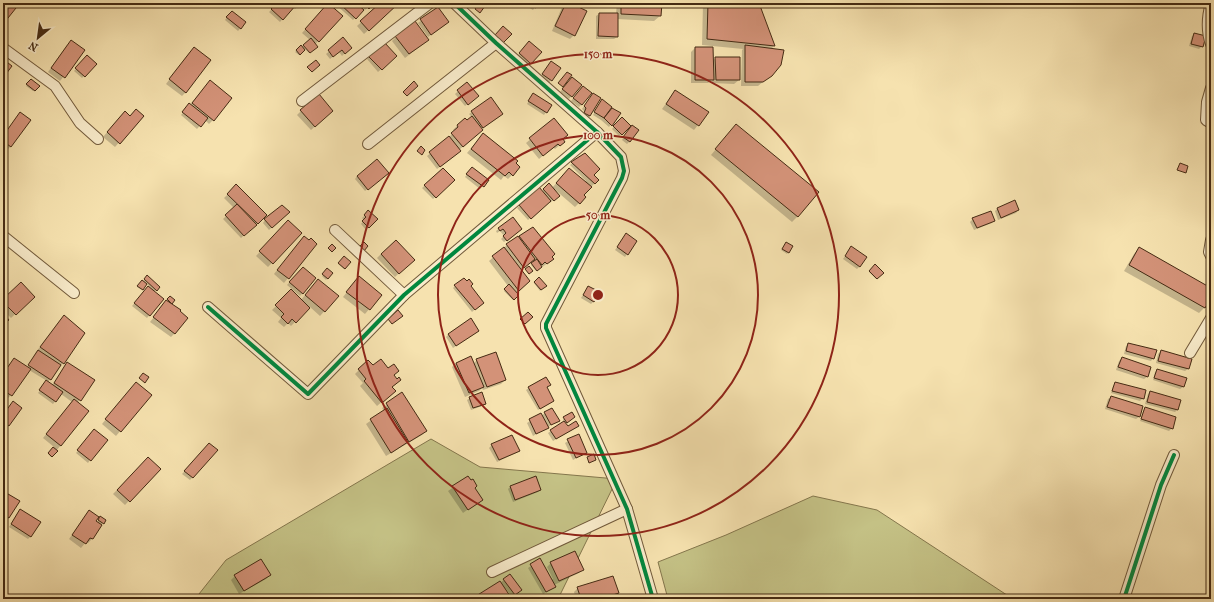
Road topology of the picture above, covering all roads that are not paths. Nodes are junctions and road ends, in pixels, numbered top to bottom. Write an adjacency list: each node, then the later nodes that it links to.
1 (430, 3): 8 (street)
2 (454, 3): 4 (street)
3 (1211, 4): 5 (street)
4 (496, 43): 10 (street); 12 (street)
5 (1211, 44)
6 (3, 48): 11 (street)
7 (1211, 88): 9 (street)
8 (302, 101)
9 (1211, 124)
10 (597, 132): 18 (street); 23 (street)
11 (98, 139)
12 (368, 144)
13 (335, 230): 18 (street)
14 (3, 236): 17 (street)
15 (1211, 240): 16 (street)
16 (1211, 256)
17 (74, 293)
18 (404, 295): 19 (street)
19 (208, 307)
20 (1211, 318): 21 (street)
21 (1190, 353)
22 (1174, 455): 26 (street)
23 (627, 509): 24 (street); 25 (street)
24 (492, 572)
25 (653, 599)
26 (1124, 599)

